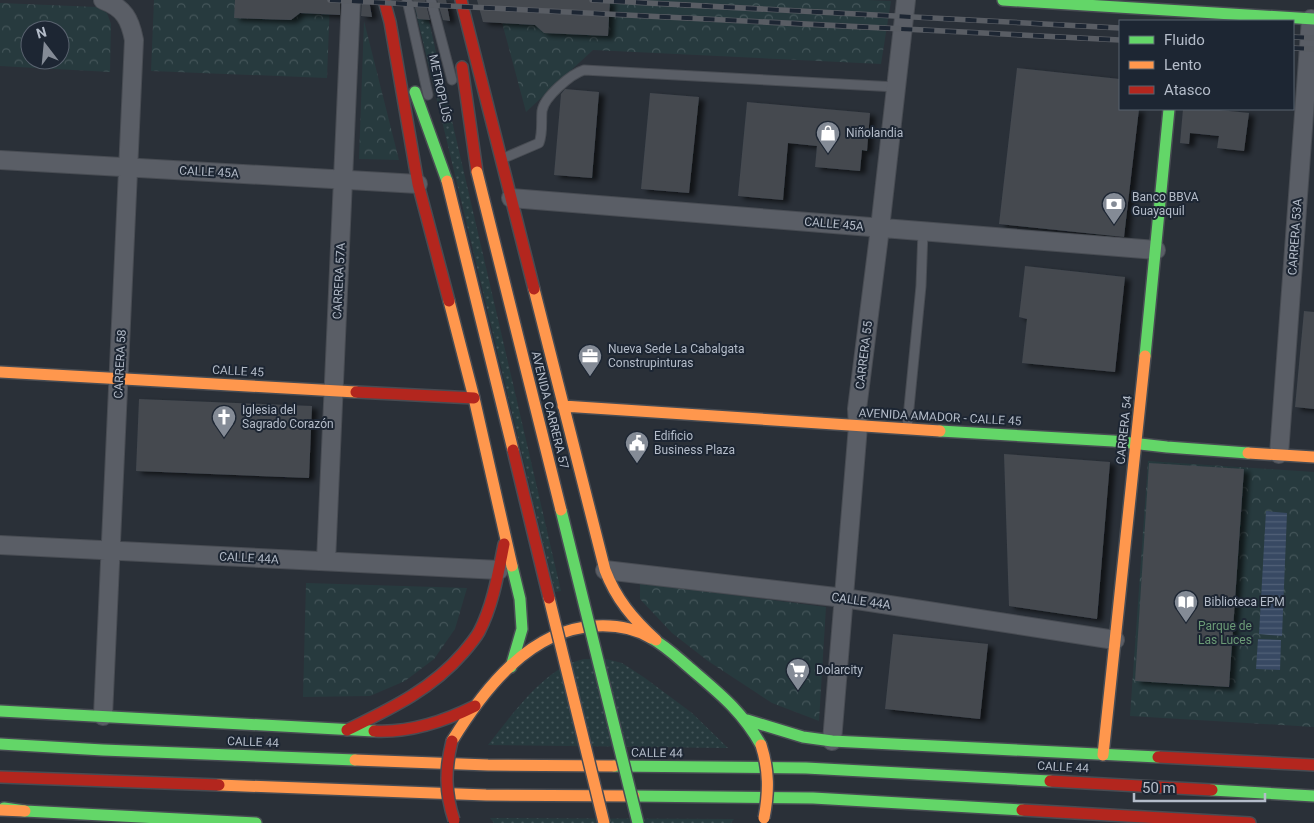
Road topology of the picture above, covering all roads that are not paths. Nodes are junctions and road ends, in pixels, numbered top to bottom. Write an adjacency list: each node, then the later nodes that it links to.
1 (103, 0): 21 (street, CARRERA 58)
2 (351, 0): 23 (street, CARRERA 57A)
3 (384, 0): 12 (main road)
4 (407, 0): 16 (lane, METROPLÚS)
5 (431, 0): 22 (lane, METROPLÚS)
6 (453, 0): 13 (main road)
7 (461, 0): 19 (main road, AVENIDA CARRERA 57)
8 (906, 0): 15 (street, CARRERA 55)
9 (1003, 0): 10 (main road)
10 (1179, 11): 11 (main road)
11 (1312, 19): 38 (street, CARRERA 53A)
12 (390, 22): 24 (main road); 25 (main road)
13 (457, 29)
14 (461, 57): 22 (main road, AVENIDA CARRERA 57)
15 (896, 88): 19 (lane); 27 (street, CARRERA 55)
16 (430, 103)
17 (1170, 110): 29 (main road, CARRERA 54)
18 (432, 113): 24 (lane, METROPLÚS)
19 (501, 159): 26 (main road, AVENIDA CARRERA 57)
20 (0, 160): 21 (street, CALLE 45A)
21 (129, 167): 23 (street, CALLE 45A); 31 (street, CARRERA 58)
22 (477, 172): 68 (main road, AVENIDA CARRERA 57, bridge)
23 (343, 180): 25 (street, CALLE 45A); 32 (street, CARRERA 57A)
24 (447, 181): 67 (main road, bridge)
25 (418, 184): 33 (main road)
26 (511, 198): 27 (street, CALLE 45A); 34 (main road, AVENIDA CARRERA 57)
27 (880, 228): 28 (street, CALLE 45A); 35 (street, CARRERA 55)
28 (923, 231): 29 (street, CALLE 45A); 36 (lane)
29 (1156, 250): 37 (main road, CARRERA 54)
30 (0, 372): 31 (main road, CALLE 45)
31 (120, 378): 32 (main road, CALLE 45); 42 (street, CARRERA 58)
32 (334, 390): 33 (main road, CALLE 45); 43 (street, CARRERA 57A)
33 (474, 398): 40 (main road)
34 (563, 406): 35 (main road, AVENIDA AMADOR - CALLE 45); 45 (main road, AVENIDA CARRERA 57)
35 (858, 426): 36 (main road, AVENIDA AMADOR - CALLE 45); 46 (street, CARRERA 55)
36 (907, 428): 37 (main road, AVENIDA AMADOR - CALLE 45)
37 (1137, 445): 38 (main road, AVENIDA AMADOR - CALLE 45); 48 (main road, CARRERA 54)
38 (1279, 454): 39 (main road, AVENIDA AMADOR - CALLE 45)
39 (1314, 456)
40 (506, 535): 44 (main road); 49 (main road)
41 (0, 545): 42 (street, CALLE 44A)
42 (111, 551): 43 (street, CALLE 44A); 52 (street, CARRERA 58)
43 (326, 561): 44 (street, CALLE 44A)
44 (499, 570): 54 (main road)
45 (605, 570): 46 (street, CALLE 44A); 47 (main road, AVENIDA CARRERA 57)
46 (844, 598): 48 (street, CALLE 44A); 55 (street, CARRERA 55)
47 (656, 640): 49 (main road); 53 (main road)
48 (1115, 640): 57 (main road, CARRERA 54)
49 (511, 667): 50 (main road)
50 (475, 706): 54 (main road, CALLE 44); 65 (main road, bridge)
51 (0, 711): 52 (main road, CALLE 44)
52 (104, 716): 54 (main road, CALLE 44)
53 (747, 720): 55 (main road, CALLE 44); 64 (main road, bridge)
54 (347, 730)
55 (832, 741): 57 (main road, CALLE 44)
56 (0, 744): 60 (main road, CALLE 44)
57 (1103, 754): 58 (main road, CALLE 44)
58 (1314, 765)
59 (0, 777): 69 (main road)
60 (1314, 796)
61 (0, 809): 62 (main road)
62 (104, 819): 63 (main road)
63 (135, 820): 66 (main road)
64 (763, 820)
65 (455, 822)
66 (256, 823)
67 (604, 823)
68 (638, 823)
69 (1250, 823)

